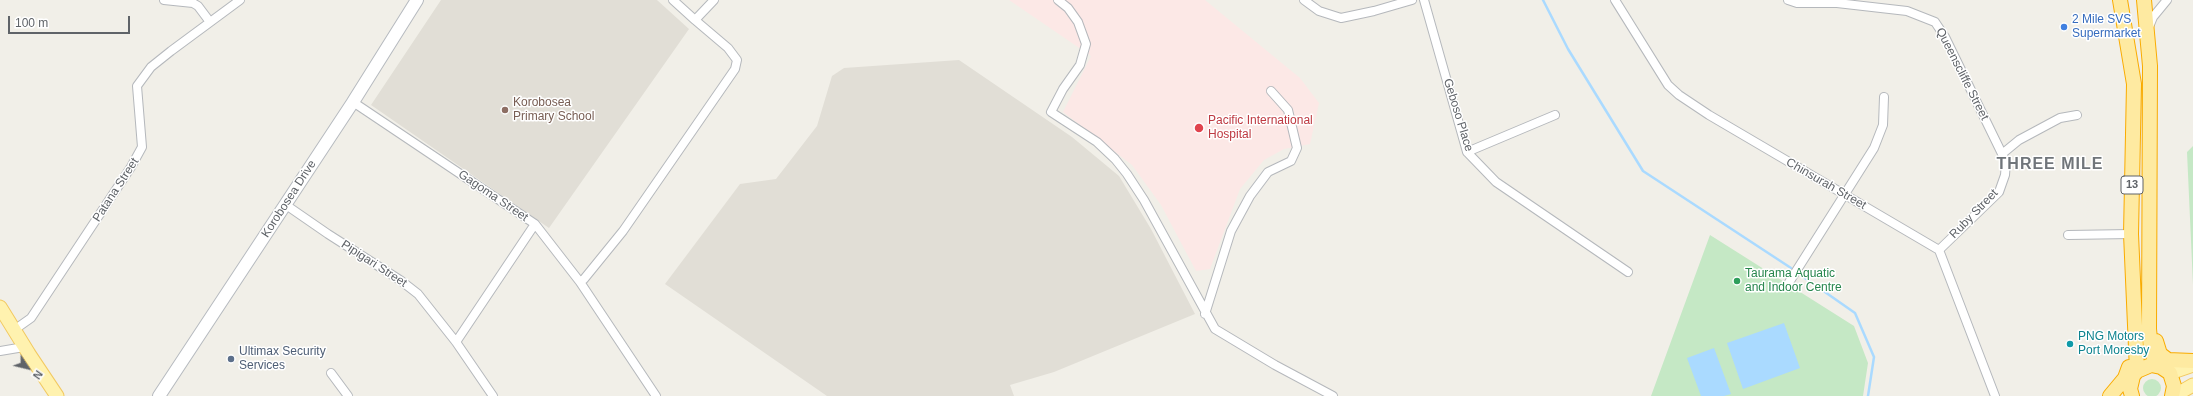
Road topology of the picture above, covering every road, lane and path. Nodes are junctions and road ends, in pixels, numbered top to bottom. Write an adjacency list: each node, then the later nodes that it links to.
1 (164, 0): 17 (street)
2 (240, 0): 17 (street, Patana Street)
3 (416, 0): 21 (main road, Korobosea Drive)
4 (673, 0): 16 (street)
5 (714, 0): 16 (street)
6 (1058, 0): 38 (street)
7 (1304, 0): 8 (street)
8 (1412, 0)
9 (1424, 0): 24 (street, Geboso Place)
10 (1615, 0): 27 (street, Chinsurah Street)
11 (1788, 0): 15 (street, Queenscliffe Street)
12 (2120, 0): 30 (highway, 13)
13 (2144, 0): 18 (highway, 13)
14 (2167, 0): 18 (street)
15 (1838, 2): 25 (street, Queenscliffe Street)
16 (695, 20): 34 (street)
17 (210, 22): 39 (street, Patana Street)
18 (2147, 39): 36 (highway, 13)
19 (1271, 91): 38 (street)
20 (1884, 97): 27 (street)
21 (353, 102): 28 (main road, Korobosea Drive); 29 (street, Gagoma Street)
22 (2078, 114): 25 (street)
23 (1555, 115): 24 (street)
24 (1467, 152): 33 (street, Geboso Place)
25 (2002, 154): 26 (street, Queenscliffe Street)
26 (2005, 176): 32 (street, Ruby Street)
27 (1844, 194): 32 (street, Chinsurah Street); 35 (street)
28 (286, 205): 41 (street, Pipigari Street); 53 (main road, Korobosea Drive)
29 (535, 224): 34 (street); 41 (street, Gagoma Street)
30 (2131, 234): 31 (street); 40 (highway, 13)
31 (2068, 235)
32 (1939, 250): 58 (street)
33 (1628, 272)
34 (580, 282): 56 (street)
35 (1788, 284)
36 (2148, 295): 44 (highway); 45 (highway, 13)
37 (0, 307): 39 (main road)
38 (1205, 314): 57 (street)
39 (14, 330): 42 (main road)
40 (2135, 336): 47 (highway, 13); 59 (highway)
41 (456, 342): 55 (street, Pipigari Street)
42 (24, 347): 43 (street); 52 (main road)
43 (0, 351)
44 (2193, 361)
45 (2156, 365): 47 (highway); 49 (highway)
46 (2193, 365): 49 (main road)
47 (2136, 371): 51 (highway, 13)
48 (331, 373): 54 (street)
49 (2170, 373): 60 (highway)
50 (2193, 385): 60 (main road)
51 (2128, 394)
52 (57, 396)
53 (159, 396)
54 (348, 396)
55 (493, 396)
56 (656, 396)
57 (1333, 396)
58 (1995, 396)
59 (2110, 396)
60 (2173, 396)

